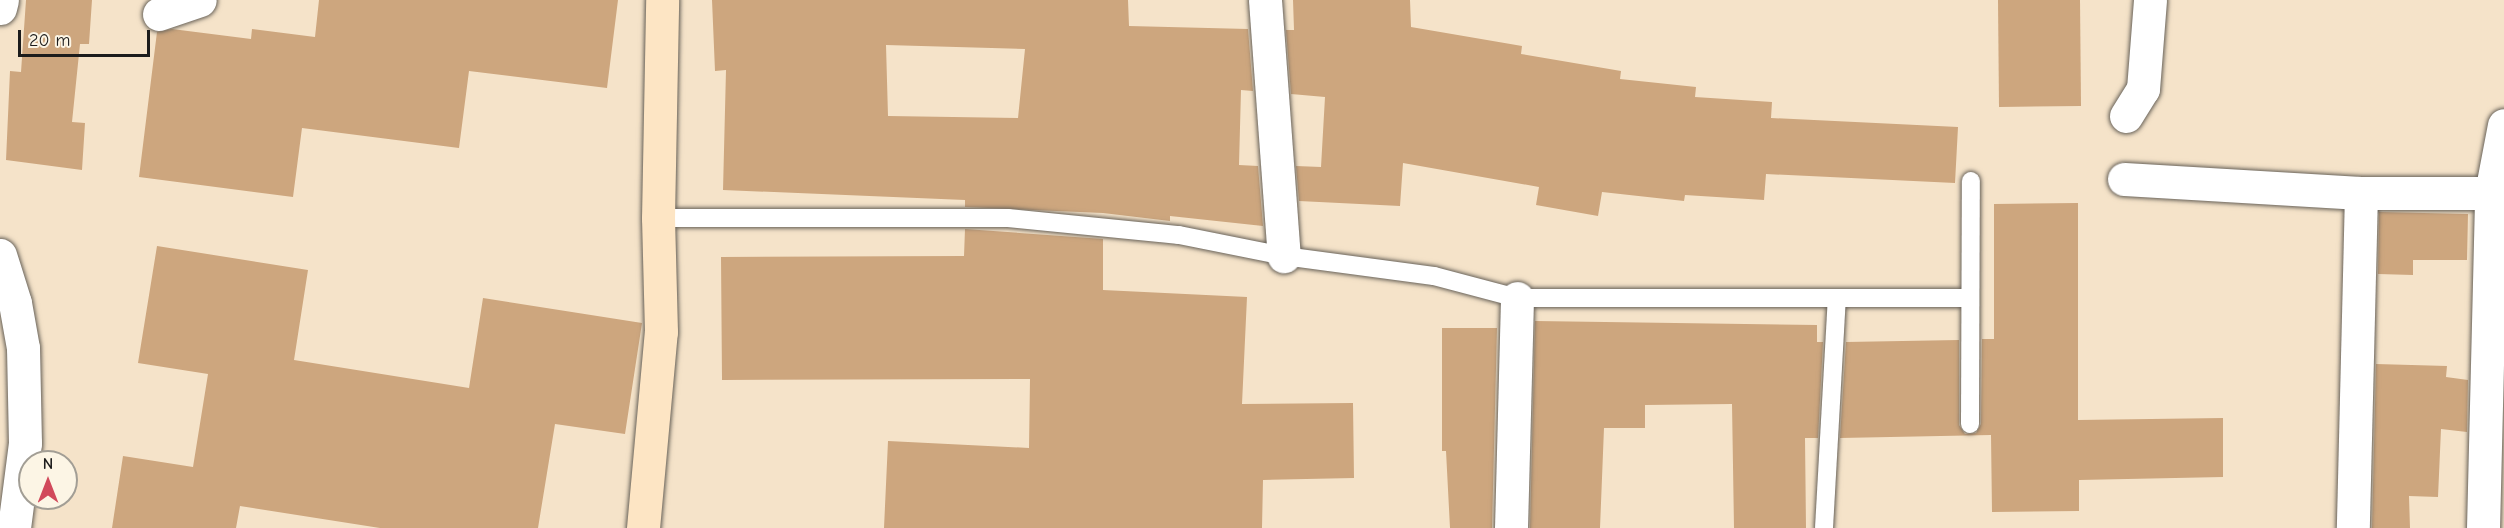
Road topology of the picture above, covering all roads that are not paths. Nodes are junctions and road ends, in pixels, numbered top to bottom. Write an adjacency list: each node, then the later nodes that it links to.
1 (2, 0): 6 (street)
2 (200, 0): 7 (street)
3 (662, 0): 14 (street)
4 (1265, 0): 16 (street)
5 (2150, 0): 8 (street)
6 (0, 8)
7 (159, 14)
8 (2126, 116)
9 (2504, 124): 13 (street)
10 (2124, 179): 12 (street)
11 (1971, 181): 19 (lane)
12 (2361, 193): 13 (street); 25 (street)
13 (2491, 193): 26 (street)
14 (658, 218): 16 (lane); 22 (street)
15 (0, 255): 21 (street)
16 (1284, 256): 17 (lane)
17 (1517, 298): 18 (lane); 23 (street)
18 (1837, 298): 19 (lane); 24 (lane)
19 (1970, 298): 20 (lane)
20 (1970, 424)
21 (14, 528)
22 (643, 528)
23 (1510, 528)
24 (1824, 528)
25 (2353, 528)
26 (2483, 528)

